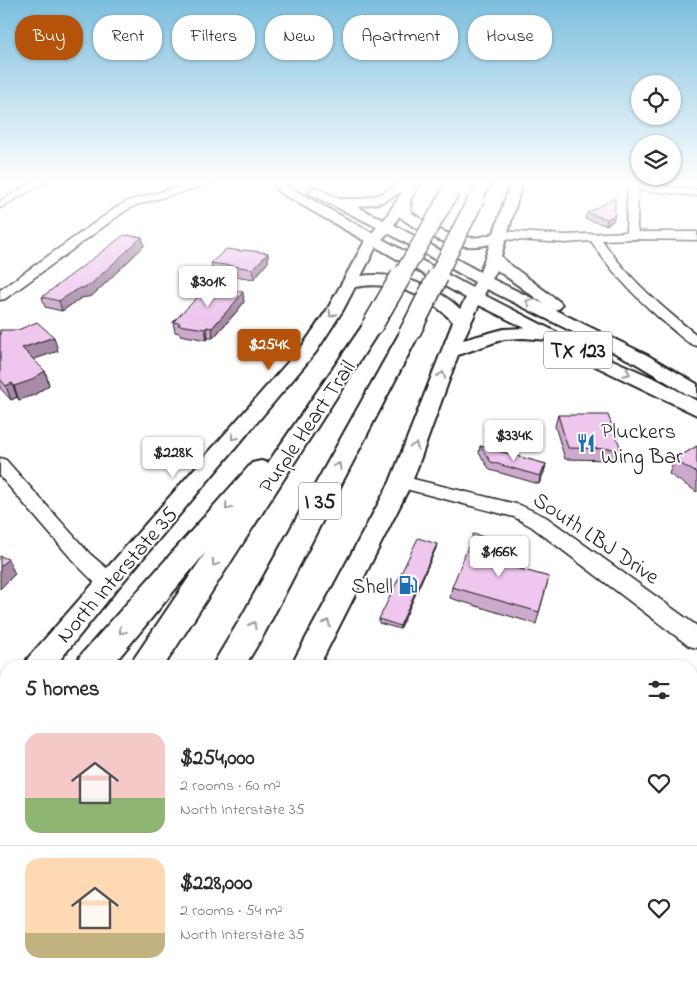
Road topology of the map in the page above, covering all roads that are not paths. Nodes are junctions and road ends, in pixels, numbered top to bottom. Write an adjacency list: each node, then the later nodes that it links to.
1 (96, 227): 20 (street)
2 (330, 227): 11 (main road)
3 (348, 227): 16 (main road, TX 123)
4 (385, 227): 16 (main road, North Interstate 35)
5 (387, 227): 18 (main road)
6 (427, 227): 12 (main road)
7 (429, 227): 27 (highway, Purple Heart Trail / I 35, bridge)
8 (462, 227): 37 (highway, Purple Heart Trail / I 35, one-way to 8, bridge)
9 (504, 227): 12 (main road)
10 (631, 227): 13 (street)
11 (334, 232)
12 (501, 236): 15 (street); 17 (main road)
13 (633, 236): 14 (street); 15 (street)
14 (697, 236)
15 (595, 238): 25 (street)
16 (372, 241): 19 (main road, North Interstate 35); 21 (main road, TX 123)
17 (494, 257): 18 (main road); 23 (main road)
18 (484, 281): 21 (main road); 23 (main road, one-way to 18)
19 (349, 283): 22 (main road); 32 (main road, North Interstate 35, one-way to 32)
20 (0, 296)
21 (474, 296): 22 (main road); 24 (main road, TX 123)
22 (462, 321): 26 (main road)
23 (572, 324): 28 (main road)
24 (554, 336): 26 (main road); 29 (main road, TX 123, one-way to 29)
25 (697, 342)
26 (450, 352): 31 (main road, one-way to 26)
27 (339, 377): 35 (highway, one-way to 35); 36 (highway, Purple Heart Trail / I 35, one-way to 36)
28 (697, 392)
29 (697, 409)
30 (0, 464): 32 (street)
31 (401, 482): 33 (street, South LBJ Drive); 38 (main road, one-way to 31)
32 (108, 582): 34 (main road, North Interstate 35)
33 (697, 639)
34 (43, 660)
35 (97, 660)
36 (150, 660)
37 (232, 660)
38 (308, 660)

